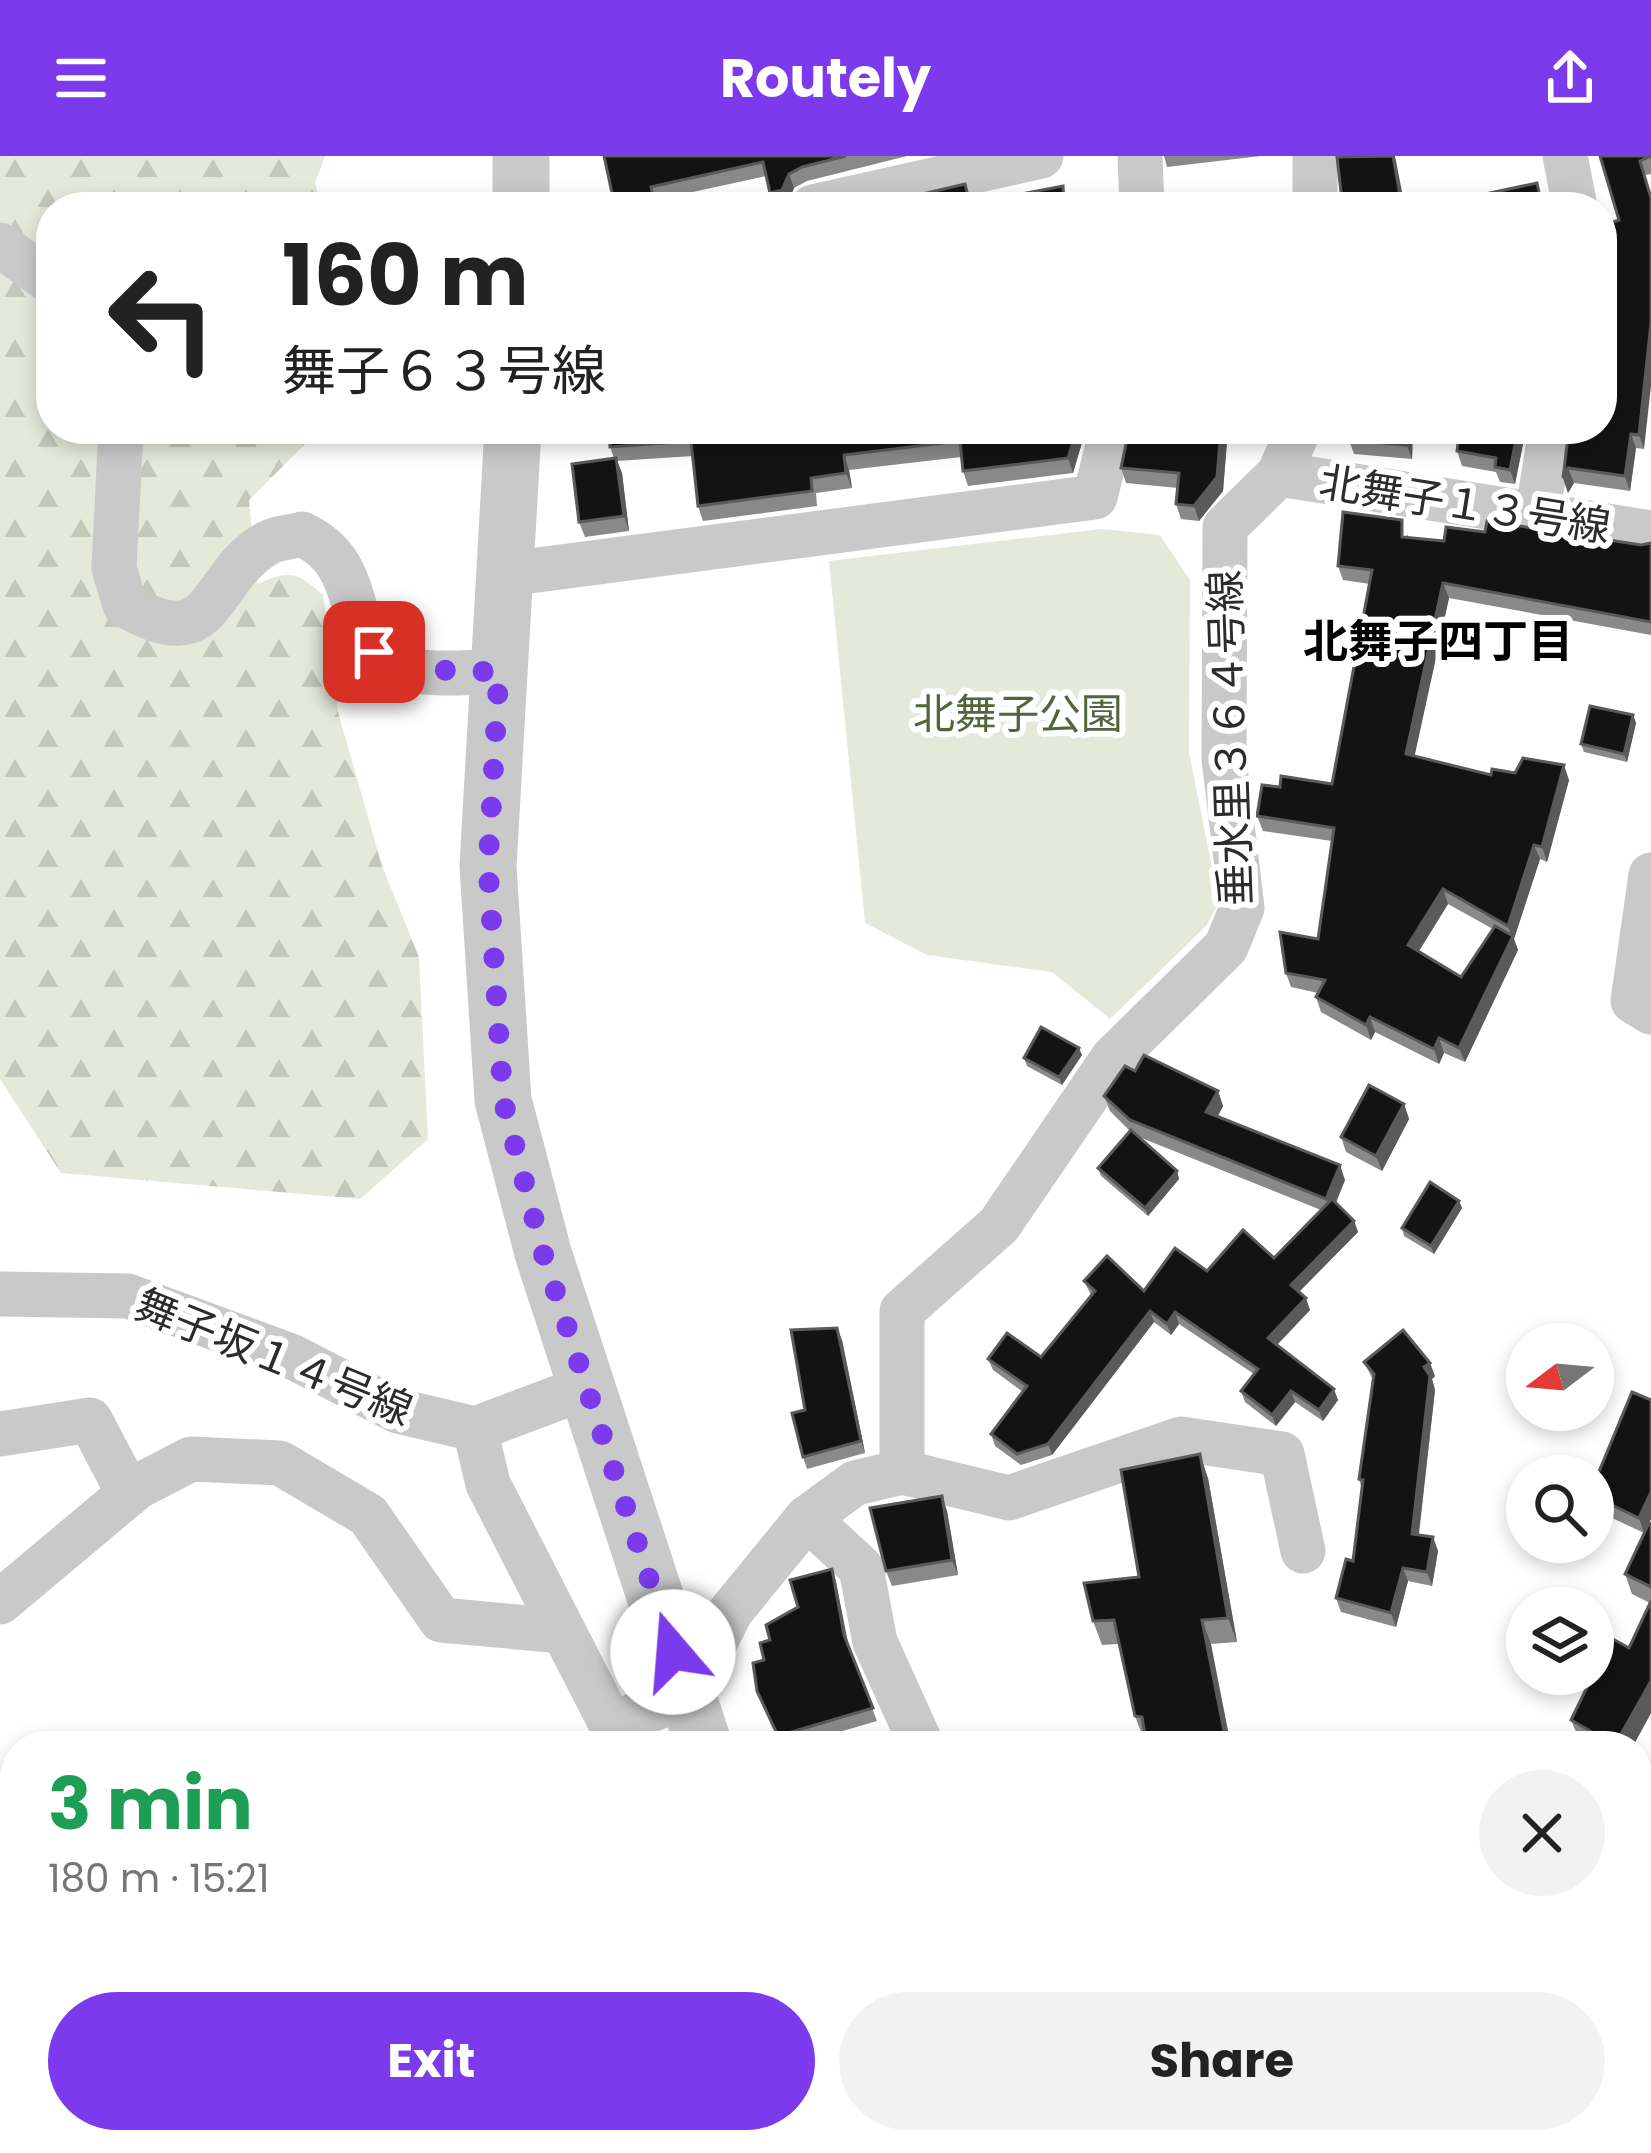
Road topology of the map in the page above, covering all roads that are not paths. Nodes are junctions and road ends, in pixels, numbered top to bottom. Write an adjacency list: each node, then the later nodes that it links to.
1 (521, 156): 6 (street)
2 (1041, 156): 7 (street)
3 (1140, 156): 8 (street)
4 (1565, 156): 10 (street)
5 (1325, 158): 9 (street)
6 (521, 192)
7 (880, 192)
8 (1141, 192)
9 (1318, 192)
10 (1572, 192)
11 (0, 245): 12 (street)
12 (36, 271)
13 (121, 444): 22 (street)
14 (512, 444): 21 (street)
15 (1108, 444): 21 (street)
16 (1292, 444): 18 (street)
17 (1549, 444): 19 (street)
18 (1279, 474): 19 (street, 北舞子１３号線); 29 (street, 垂水里３６４号線)
19 (1537, 517): 20 (street, 北舞子１３号線)
20 (1651, 533)
21 (507, 574): 22 (street)
22 (499, 672): 26 (street)
23 (1651, 875): 24 (street)
24 (1651, 1012)
25 (0, 1294): 27 (street, 舞子坂１４号線)
26 (587, 1387): 27 (street); 35 (street)
27 (475, 1429): 34 (street)
28 (0, 1434): 30 (street)
29 (902, 1472): 31 (street); 32 (street)
30 (129, 1494): 33 (street); 34 (street)
31 (807, 1518): 35 (street); 36 (street)
32 (1303, 1551)
33 (0, 1601)
34 (563, 1630): 35 (street)
35 (696, 1721)
36 (915, 1731)

